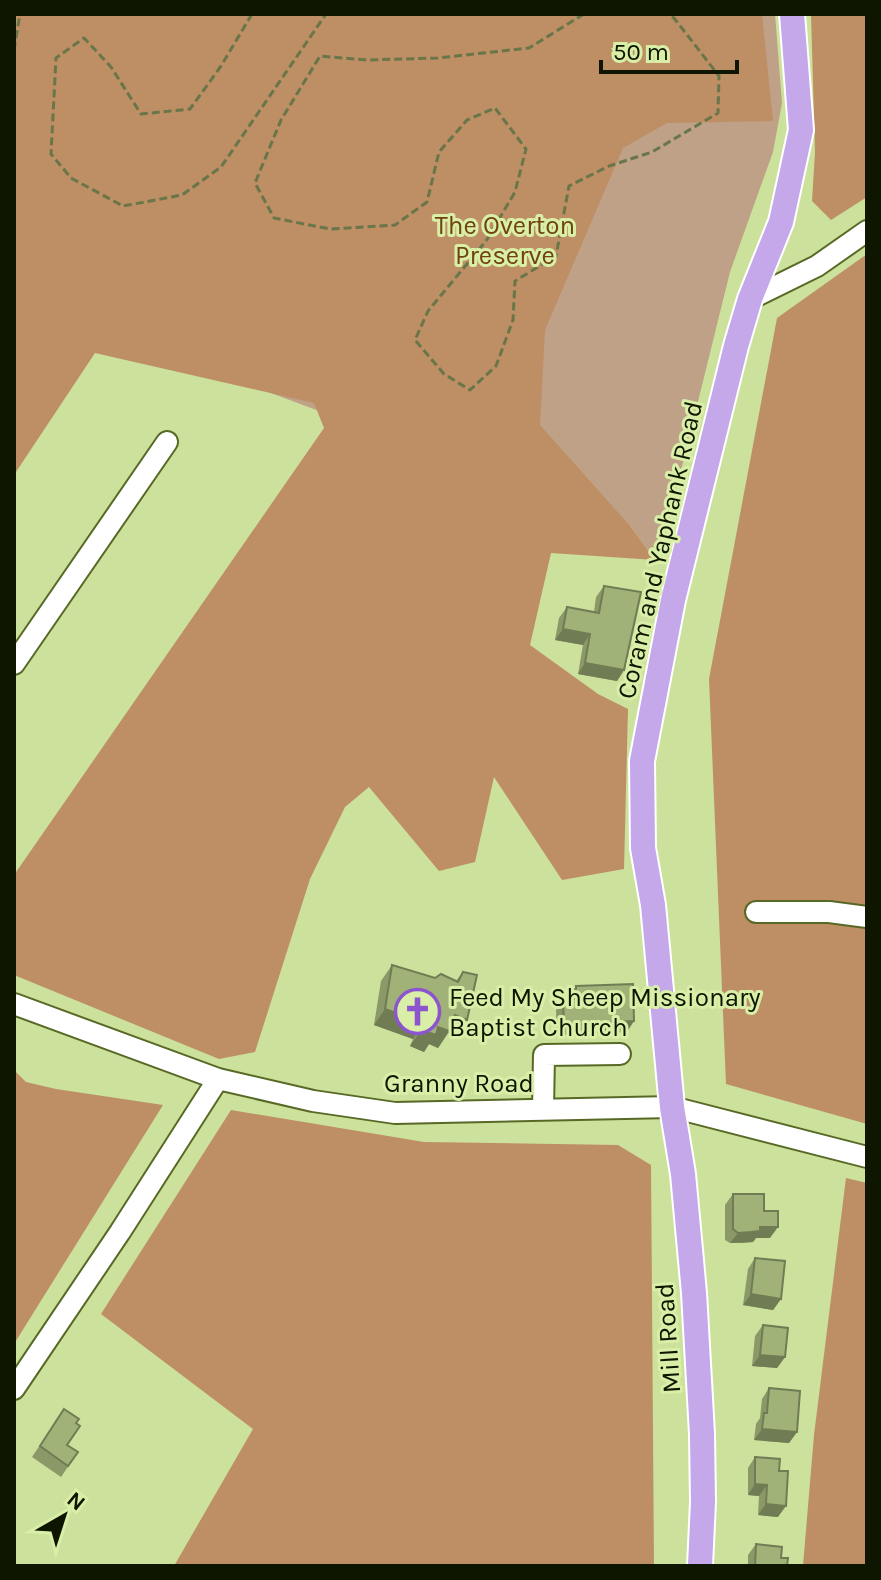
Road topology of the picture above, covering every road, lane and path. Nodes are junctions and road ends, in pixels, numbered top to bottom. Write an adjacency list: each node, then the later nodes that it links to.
1 (20, 14): 7 (path)
2 (252, 14): 3 (path)
3 (326, 14)
4 (584, 14): 5 (path)
5 (667, 14)
6 (792, 14): 9 (main road, Coram and Yaphank Road)
7 (14, 50)
8 (867, 231): 9 (street)
9 (750, 299): 17 (main road, Coram and Yaphank Road)
10 (167, 442): 11 (street)
11 (14, 664)
12 (756, 912): 13 (street)
13 (867, 917)
14 (14, 1004): 16 (street, Granny Road)
15 (620, 1054): 18 (street)
16 (218, 1079): 18 (street, Granny Road); 20 (street)
17 (672, 1107): 18 (street, Granny Road); 19 (street, Granny Road); 21 (main road, Mill Road)
18 (543, 1109)
19 (867, 1157)
20 (14, 1389)
21 (700, 1566)

